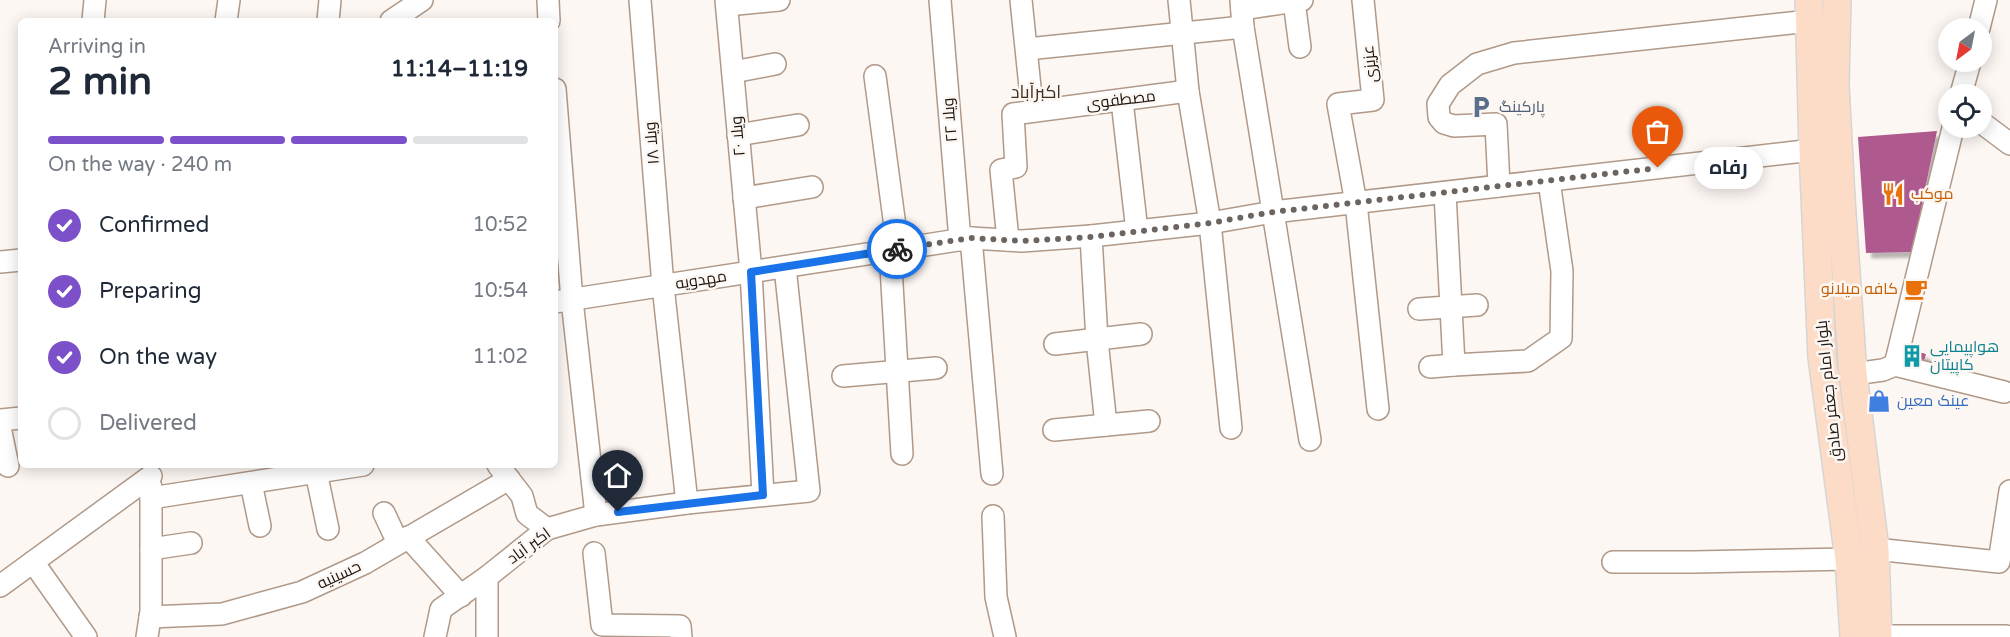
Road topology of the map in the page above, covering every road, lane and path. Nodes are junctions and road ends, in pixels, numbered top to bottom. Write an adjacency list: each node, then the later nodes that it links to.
1 (95, 0): 18 (street)
2 (229, 0): 19 (street)
3 (330, 0): 20 (street)
4 (422, 0): 21 (street)
5 (548, 0): 22 (street)
6 (640, 0): 58 (street, ویلا ۱۸)
7 (779, 0): 15 (street)
8 (940, 0): 51 (street, ویلا ۲۲)
9 (1021, 0): 26 (street)
10 (1179, 0): 24 (street)
11 (1363, 0): 45 (street, عزیزی)
12 (1837, 0): 71 (main road, بلوار امام جعفر صادق)
13 (1986, 0): 23 (street)
14 (1298, 1): 17 (street); 25 (street)
15 (726, 3): 28 (street, ویلا ۲۰)
16 (1809, 11): 38 (main road, بلوار امام جعفر صادق); 41 (street)
17 (1242, 12): 24 (street); 46 (street)
18 (93, 18)
19 (226, 18)
20 (328, 18)
21 (395, 18)
22 (549, 18)
23 (1981, 18)
24 (1182, 32): 26 (street); 31 (street)
25 (1300, 47)
26 (1027, 49): 30 (street)
27 (775, 64): 28 (street)
28 (732, 72): 35 (street, ویلا ۲۰)
29 (875, 76): 53 (street)
30 (1030, 87)
31 (1188, 91): 32 (street, مصطفوی); 47 (street)
32 (1122, 101): 48 (street); 52 (street, مصطفوی)
33 (798, 125): 35 (street)
34 (1992, 130): 37 (street)
35 (738, 135): 44 (street, ویلا ۲۰)
36 (1951, 138): 67 (street)
37 (2010, 144)
38 (1813, 150): 40 (street, مهدویه); 106 (main road, بلوار امام جعفر صادق)
39 (558, 161): 49 (street)
40 (1549, 181): 41 (street, مهدویه); 66 (street)
41 (1499, 186): 43 (street, مهدویه)
42 (812, 187): 44 (street)
43 (1445, 192): 45 (street, مهدویه); 61 (street)
44 (744, 198): 57 (street, ویلا ۲۰)
45 (1356, 203): 46 (street, مهدویه); 74 (street)
46 (1273, 212): 47 (street, مهدویه); 82 (street)
47 (1210, 223): 48 (street, مهدویه); 80 (street)
48 (1137, 231): 50 (street, مهدویه)
49 (561, 233): 59 (street)
50 (1091, 237): 52 (street, مهدویه); 64 (street)
51 (965, 239): 52 (street, مهدویه); 53 (street, مهدویه); 89 (street, ویلا ۲۲)
52 (1008, 240)
53 (894, 250): 56 (street, مهدویه); 70 (street)
54 (18, 260): 55 (street)
55 (0, 262)
56 (785, 267): 57 (street, مهدویه); 92 (street, اکبر آباد)
57 (751, 272): 58 (street, مهدویه); 92 (street, ویلا ۲۰)
58 (663, 286): 59 (street, مهدویه); 94 (street, ویلا ۱۸)
59 (564, 301): 96 (street)
60 (1477, 305): 61 (street)
61 (1451, 307): 62 (street); 66 (street)
62 (1419, 309)
63 (1142, 334): 64 (street)
64 (1096, 339): 65 (street); 78 (street)
65 (1055, 344)
66 (1454, 365): 68 (street)
67 (1895, 365): 71 (street); 73 (street)
68 (1430, 367)
69 (936, 368): 70 (street)
70 (897, 372): 72 (street); 83 (street)
71 (1853, 374): 104 (main road, بلوار امام جعفر صادق)
72 (843, 376)
73 (2004, 392)
74 (1378, 409)
75 (18, 418): 76 (street)
76 (0, 420)
77 (1149, 421): 78 (street)
78 (1106, 425): 81 (street)
79 (0, 427): 84 (street)
80 (1231, 428)
81 (1054, 430)
82 (1310, 440)
83 (902, 454)
84 (8, 466)
85 (343, 468): 87 (street)
86 (151, 471): 93 (street); 107 (street)
87 (316, 472): 90 (street); 99 (street)
88 (503, 472): 100 (street); 101 (street, حسینیه)
89 (992, 474)
90 (251, 483): 93 (street); 98 (street)
91 (2010, 491): 104 (street)
92 (763, 495): 94 (street, اکبر آباد)
93 (151, 498): 103 (street)
94 (687, 503): 96 (street, اکبر آباد)
95 (384, 513): 101 (street)
96 (596, 515): 100 (street, اکبر آباد)
97 (993, 516): 118 (street)
98 (260, 526)
99 (328, 529)
100 (547, 529): 109 (street, اکبر آباد)
101 (403, 540): 111 (street); 112 (street, حسینیه)
102 (191, 543): 103 (street)
103 (151, 549): 112 (street)
104 (1875, 549): 119 (main road, بلوار امام جعفر صادق)
105 (594, 553): 117 (street)
106 (1850, 559): 108 (street); 119 (main road, بلوار امام جعفر صادق)
107 (33, 562): 110 (street); 114 (street)
108 (1613, 562)
109 (487, 578): 111 (street, اکبر آباد); 116 (street)
110 (0, 586)
111 (461, 596): 115 (street, اکبر آباد)
112 (148, 627)
113 (2006, 636): 119 (street)
114 (87, 637)
115 (435, 637)
116 (487, 637)
117 (681, 637)
118 (1005, 637)
119 (1870, 637)

